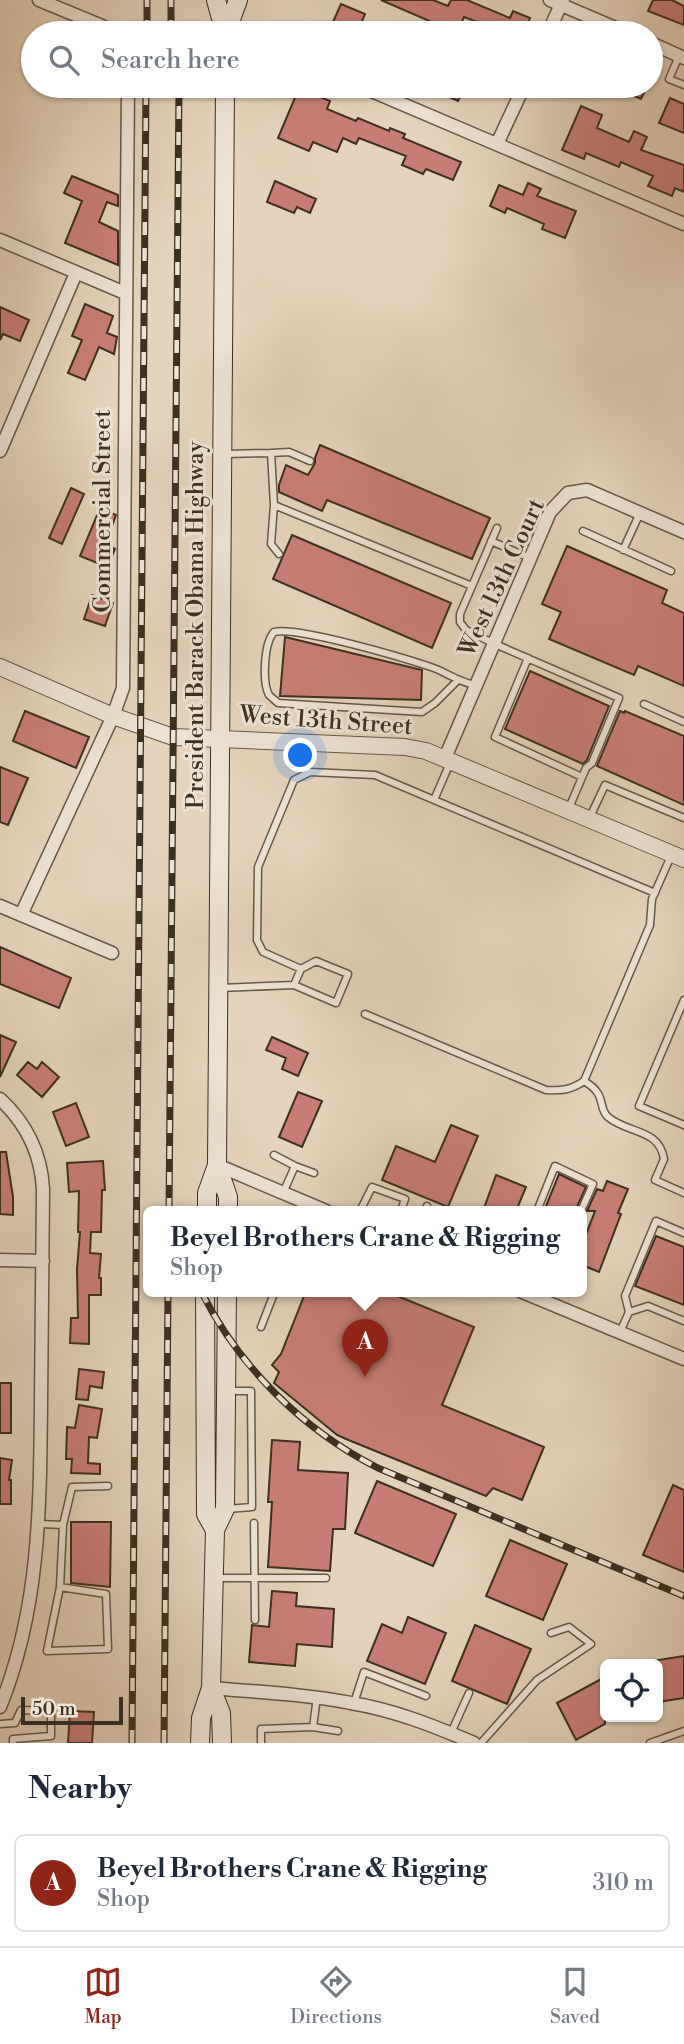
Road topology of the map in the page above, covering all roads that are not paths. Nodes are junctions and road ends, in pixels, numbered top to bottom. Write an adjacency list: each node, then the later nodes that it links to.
1 (39, 0): 6 (street)
2 (216, 0): 7 (main road)
3 (238, 0): 8 (main road)
4 (558, 1): 5 (street); 9 (street)
5 (596, 20)
6 (90, 21)
7 (222, 21)
8 (230, 21)
9 (552, 21)
10 (663, 48): 11 (street)
11 (682, 57): 12 (lane)
12 (684, 85)
13 (128, 98): 21 (street, Commercial Street)
14 (225, 98): 24 (main road, President Barack Obama Highway)
15 (388, 98): 17 (street)
16 (518, 98): 17 (street)
17 (497, 144): 18 (street)
18 (684, 224)
19 (0, 240): 20 (street)
20 (76, 273): 21 (street); 22 (street)
21 (125, 293): 43 (street, Commercial Street)
22 (0, 451)
23 (271, 453): 24 (lane); 25 (lane); 26 (lane)
24 (222, 454): 45 (main road, President Barack Obama Highway)
25 (310, 461)
26 (274, 505): 33 (lane); 36 (lane)
27 (640, 513): 30 (street, West 13th Court); 32 (lane); 34 (street, West 13th Court)
28 (496, 528): 31 (lane)
29 (583, 531): 32 (lane)
30 (684, 532)
31 (491, 541): 34 (lane); 36 (lane)
32 (623, 550): 35 (lane)
33 (279, 554)
34 (532, 559): 37 (street, West 13th Court)
35 (671, 571)
36 (472, 586): 37 (lane)
37 (495, 644): 38 (lane); 41 (street, West 13th Court)
38 (528, 658): 47 (lane); 47 (lane)
39 (0, 667): 43 (street, West 13th Street)
40 (457, 681): 40 (lane); 41 (lane)
41 (475, 685): 46 (street, West 13th Court)
42 (644, 704): 44 (lane)
43 (113, 716): 45 (street, West 13th Street); 55 (street, Commercial Street)
44 (684, 722)
45 (219, 738): 46 (street, West 13th Street); 59 (main road, President Barack Obama Highway)
46 (448, 759): 48 (lane); 49 (street, West 13th Street)
47 (582, 777): 49 (lane)
48 (434, 800): 53 (lane); 57 (lane)
49 (568, 810): 51 (street, West 13th Street)
50 (684, 818): 51 (lane)
51 (589, 819): 52 (street, West 13th Street)
52 (678, 857): 53 (lane)
53 (655, 893): 62 (lane)
54 (0, 906): 55 (street)
55 (21, 915): 56 (street)
56 (111, 953)
57 (301, 969): 58 (lane); 58 (lane)
58 (294, 985): 59 (lane)
59 (218, 989): 66 (main road, President Barack Obama Highway)
60 (684, 1000): 64 (lane)
61 (365, 1014): 62 (lane)
62 (584, 1081): 70 (lane)
63 (0, 1099): 80 (street)
64 (684, 1125)
65 (274, 1155): 67 (lane)
66 (217, 1165): 69 (street); 72 (main road, President Barack Obama Highway); 73 (main road, President Barack Obama Highway)
67 (295, 1166): 68 (lane); 69 (lane)
68 (314, 1173)
69 (283, 1193): 71 (street)
70 (684, 1193)
71 (299, 1205)
72 (207, 1206)
73 (228, 1206)
74 (362, 1206): 75 (lane)
75 (403, 1206)
76 (539, 1206): 77 (lane)
77 (583, 1206)
78 (684, 1233): 85 (lane)
79 (0, 1260): 80 (street)
80 (43, 1261): 94 (street)
81 (205, 1297): 96 (main road)
82 (227, 1297): 90 (main road)
83 (273, 1297): 87 (lane)
84 (546, 1297): 88 (street)
85 (629, 1312): 86 (lane); 88 (lane)
86 (684, 1321)
87 (261, 1327)
88 (620, 1332): 89 (street)
89 (684, 1359)
90 (226, 1391): 92 (main road); 92 (lane)
91 (108, 1486): 95 (lane)
92 (225, 1509): 96 (main road)
93 (254, 1523): 97 (lane)
94 (40, 1524): 95 (lane); 108 (street)
95 (63, 1525): 100 (lane)
96 (215, 1530): 98 (main road)
97 (255, 1577): 98 (lane); 99 (lane); 101 (lane)
98 (214, 1578): 103 (main road)
99 (326, 1578)
100 (60, 1587): 100 (lane)
101 (255, 1620)
102 (551, 1633): 120 (lane)
103 (211, 1688): 106 (street); 116 (main road); 117 (main road)
104 (469, 1693): 114 (lane)
105 (426, 1696): 107 (lane)
106 (317, 1697): 107 (street); 111 (lane)
107 (354, 1703): 114 (street)
108 (0, 1707)
109 (15, 1723): 110 (lane); 115 (lane); 115 (lane)
110 (0, 1724)
111 (313, 1727): 112 (lane); 118 (lane)
112 (338, 1731)
113 (684, 1731): 121 (lane)
114 (451, 1733): 119 (street)
115 (13, 1741)
116 (200, 1743)
117 (222, 1743)
118 (261, 1743)
119 (474, 1743)
120 (481, 1743)
121 (650, 1743)

